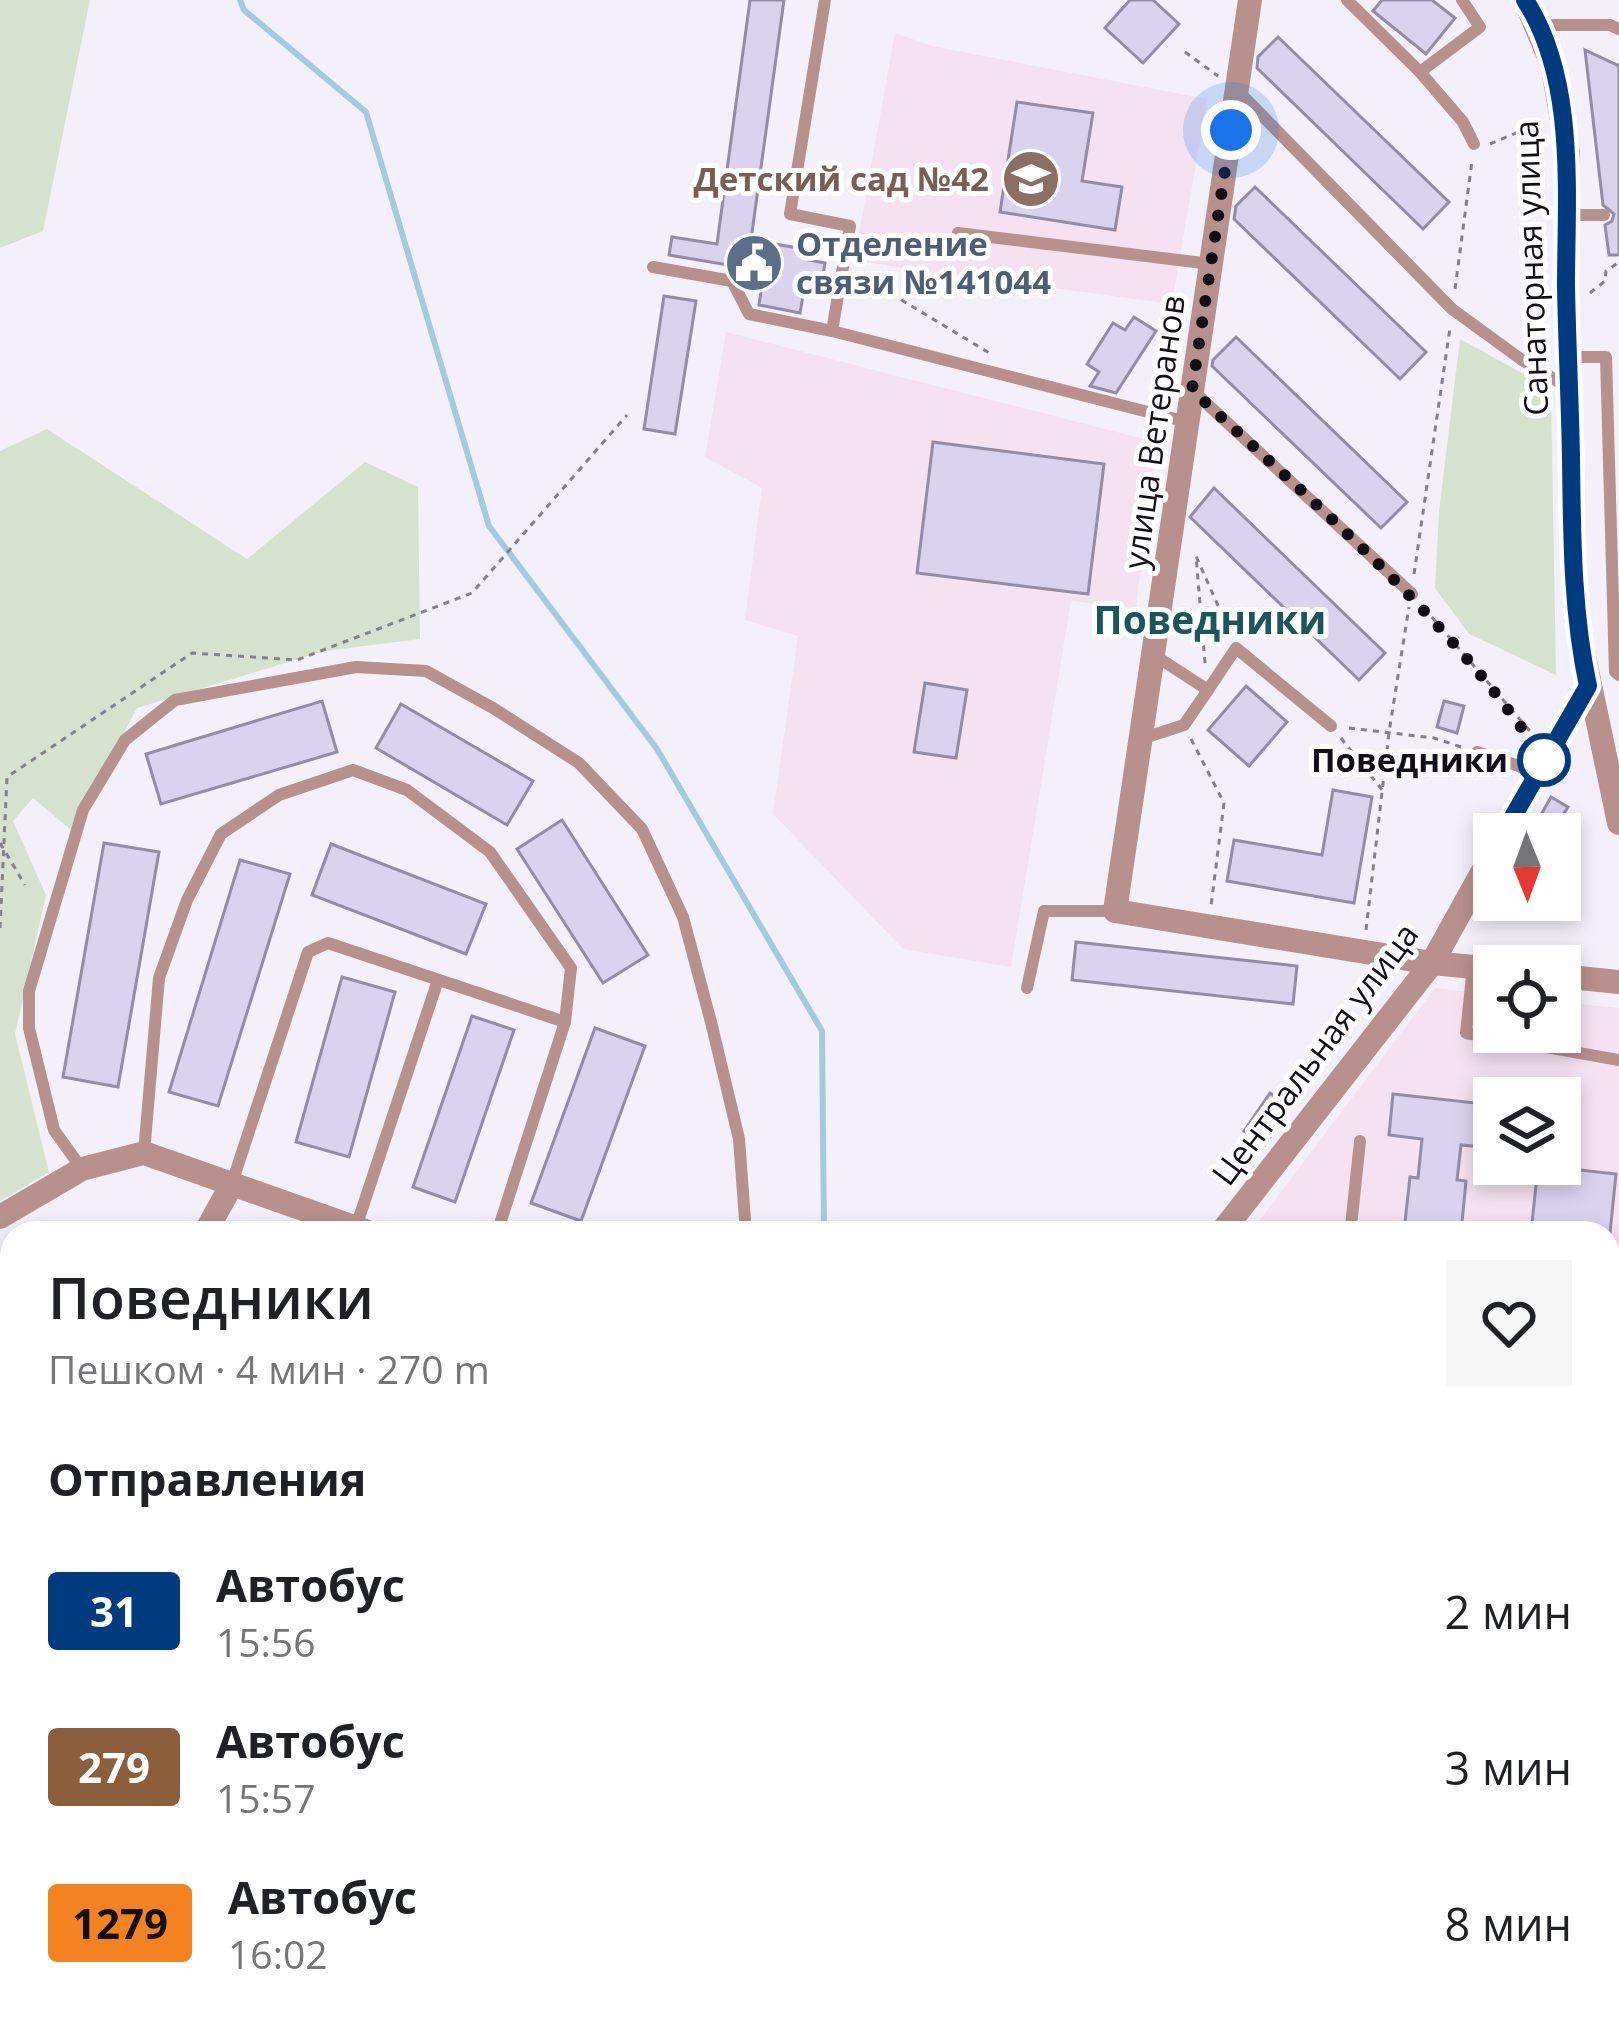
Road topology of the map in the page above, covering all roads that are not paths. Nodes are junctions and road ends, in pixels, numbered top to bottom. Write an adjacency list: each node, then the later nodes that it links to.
1 (825, 0): 16 (lane)
2 (1250, 0): 9 (street, улица Ветеранов)
3 (1347, 0): 8 (lane)
4 (1462, 0): 8 (lane)
5 (1526, 0): 6 (street, Санаторная улица)
6 (1537, 25): 7 (lane); 11 (street, Санаторная улица)
7 (1619, 29)
8 (1420, 72): 10 (lane)
9 (1237, 89): 14 (street, улица Ветеранов); 20 (lane)
10 (1474, 144)
11 (1567, 215): 12 (lane); 18 (street, Санаторная улица)
12 (1604, 215)
13 (958, 233): 14 (lane)
14 (1211, 264): 21 (street, улица Ветеранов)
15 (653, 268): 16 (lane)
16 (832, 332): 22 (lane)
17 (1619, 347): 19 (lane)
18 (1568, 357): 19 (lane); 20 (street, Санаторная улица)
19 (1606, 357): 25 (lane)
20 (1569, 388): 26 (street, Санаторная улица)
21 (1192, 390): 22 (street, улица Ветеранов); 23 (lane)
22 (1187, 422): 24 (street, улица Ветеранов)
23 (1412, 593)
24 (1154, 656): 27 (lane); 29 (street, улица Ветеранов)
25 (1617, 673): 26 (lane)
26 (1588, 686): 31 (street); 33 (street, Санаторная улица)
27 (1208, 690): 28 (lane); 29 (lane)
28 (1331, 726)
29 (1142, 739): 35 (street, улица Ветеранов)
30 (1477, 752): 31 (lane)
31 (1535, 776): 32 (street)
32 (1515, 813)
33 (1619, 823)
34 (1473, 888): 36 (street, Центральная улица)
35 (1115, 911): 36 (street); 41 (lane)
36 (1432, 963): 37 (street); 57 (street, Центральная улица)
37 (1473, 967)
38 (1581, 978): 40 (street)
39 (438, 980): 43 (lane); 50 (lane); 54 (lane)
40 (1619, 982)
41 (1028, 988)
42 (1473, 1006): 44 (lane)
43 (565, 1022): 48 (lane); 55 (lane)
44 (1473, 1034)
45 (1579, 1053): 46 (lane)
46 (1619, 1060)
47 (1360, 1141): 58 (lane)
48 (144, 1153): 49 (street); 50 (street)
49 (82, 1169): 51 (street); 56 (lane)
50 (232, 1184): 52 (street); 53 (street)
51 (0, 1217)
52 (212, 1221)
53 (337, 1221)
54 (366, 1221)
55 (501, 1221)
56 (745, 1221)
57 (1229, 1221)
58 (1352, 1221)

